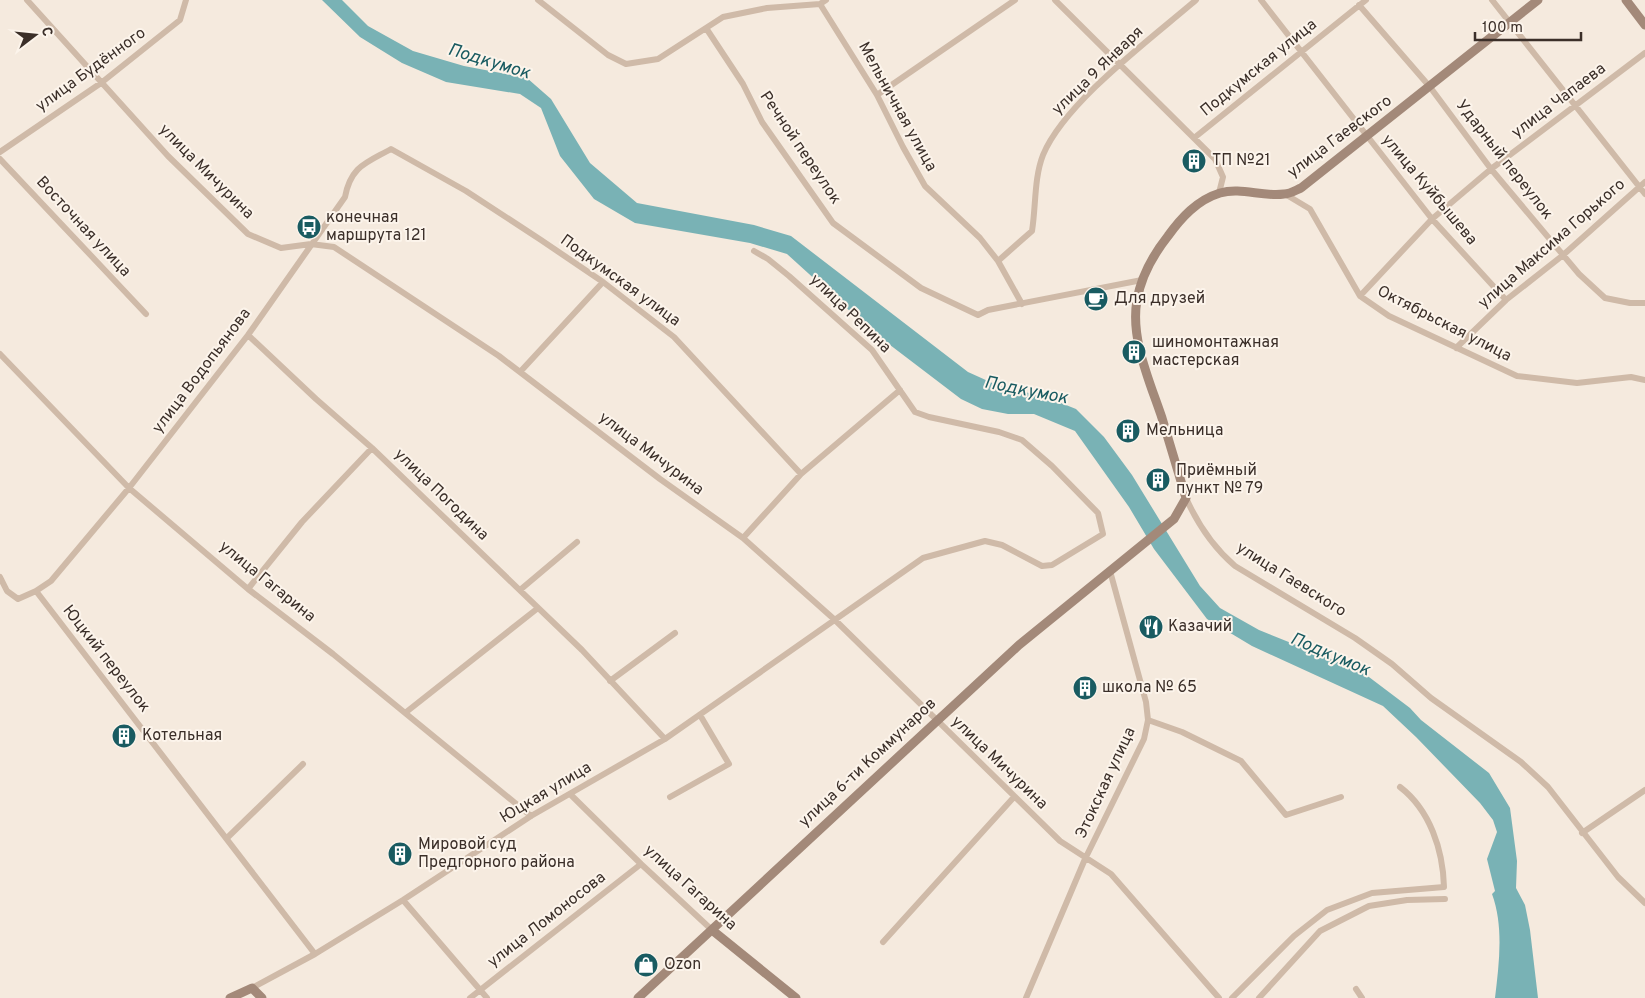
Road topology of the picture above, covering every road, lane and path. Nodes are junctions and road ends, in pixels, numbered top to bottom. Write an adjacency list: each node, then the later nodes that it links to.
1 (27, 0): 20 (street, улица Мичурина)
2 (186, 0): 20 (street, улица Будённого)
3 (538, 0): 16 (street)
4 (1015, 0): 22 (street)
5 (1055, 0): 19 (street)
6 (1196, 0): 19 (street, улица 9 Января)
7 (1261, 0): 17 (street, улица Куйбышева)
8 (1366, 0): 13 (street, Подкумская улица)
9 (1492, 0): 14 (street)
10 (1538, 0): 14 (main road, улица Гаевского)
11 (1626, 0): 15 (main road)
12 (823, 2): 16 (street); 22 (street, Мельничная улица)
13 (1359, 5): 17 (street, Подкумская улица); 21 (street, Ударный переулок)
14 (1510, 23): 21 (main road, улица Гаевского); 23 (street)
15 (1645, 25)
16 (706, 28): 44 (street, Речной переулок)
17 (1300, 52): 24 (street, улица Куйбышева); 25 (street, Подкумская улица)
18 (1645, 53): 23 (street, улица Чапаева)
19 (1119, 65): 25 (street); 38 (street, улица 9 Января)
20 (101, 83): 27 (street, улица Будённого); 35 (street, улица Мичурина)
21 (1430, 87): 24 (main road, улица Гаевского); 29 (street, Ударный переулок)
22 (877, 95): 38 (street, Мельничная улица)
23 (1576, 106): 29 (street, улица Чапаева); 30 (street)
24 (1366, 136): 32 (main road, улица Гаевского); 34 (street, улица Куйбышева)
25 (1194, 138): 31 (street)
26 (391, 149): 35 (street, улица Водопьянова); 40 (street, Подкумская улица)
27 (0, 152)
28 (0, 159): 45 (street, Восточная улица)
29 (1491, 169): 34 (street, улица Чапаева); 37 (street, Ударный переулок)
30 (1642, 185): 33 (street); 37 (street, улица Максима Горького)
31 (1219, 194): 32 (main road, улица Гаевского); 39 (main road, улица Гаевского)
32 (1285, 194): 41 (street, Октябрьская улица)
33 (1645, 194)
34 (1432, 219): 41 (street, улица Чапаева); 42 (street, улица Куйбышева)
35 (311, 244): 46 (street, улица Водопьянова); 49 (street, улица Мичурина)
36 (754, 251): 51 (street, улица Репина)
37 (1562, 256): 42 (street, улица Максима Горького); 43 (street, Ударный переулок)
38 (998, 261): 44 (street)
39 (1142, 280): 44 (street, Речной переулок); 55 (main road, улица Гаевского)
40 (604, 282): 49 (street); 53 (street, Подкумская улица)
41 (1360, 296): 47 (street, Октябрьская улица)
42 (1506, 300): 47 (street, улица Максима Горького)
43 (1645, 303)
44 (1022, 304)
45 (146, 314)
46 (248, 335): 52 (street, улица Погодина); 54 (street, улица Водопьянова)
47 (1456, 348): 50 (street, Октябрьская улица)
48 (0, 354): 54 (street, улица Гагарина)
49 (520, 372): 57 (street, улица Мичурина)
50 (1645, 380)
51 (900, 390): 53 (street); 56 (street, улица Репина)
52 (372, 448): 61 (street); 62 (street, улица Погодина)
53 (801, 474): 57 (street)
54 (129, 488): 61 (street, улица Гагарина); 63 (street, улица Водопьянова)
55 (1186, 498): 59 (main road, улица 6-ти Коммунаров); 81 (street, улица Гаевского)
56 (1103, 534): 65 (street, Юцкая улица)
57 (743, 538): 65 (street, улица Мичурина)
58 (577, 542): 62 (street)
59 (1110, 571): 70 (main road, улица 6-ти Коммунаров); 71 (street, Этокская улица)
60 (0, 577): 63 (street, улица Водопьянова)
61 (248, 589): 68 (street, улица Гагарина)
62 (520, 590): 64 (street, улица Погодина)
63 (36, 591): 82 (street, Юцкий переулок)
64 (538, 608): 67 (street, улица Погодина); 68 (street)
65 (835, 620): 69 (street, Юцкая улица); 70 (street, улица Мичурина)
66 (675, 633): 67 (street)
67 (610, 681): 72 (street, улица Погодина)
68 (405, 713): 80 (street, улица Гагарина)
69 (700, 715): 72 (street, Юцкая улица); 77 (street)
70 (936, 720): 78 (street, улица Мичурина); 88 (main road, улица 6-ти Коммунаров)
71 (1148, 720): 79 (street); 83 (street, Этокская улица)
72 (665, 739): 76 (street, Юцкая улица)
73 (303, 764): 82 (street)
74 (1400, 787): 102 (street)
75 (1645, 790): 81 (street)
76 (570, 794): 80 (street, Юцкая улица); 84 (street, улица Гагарина)
77 (670, 797)
78 (1014, 797): 83 (street, улица Мичурина); 89 (street)
79 (1341, 797)
80 (531, 816): 85 (street, Юцкая улица)
81 (1582, 833): 87 (street, улица Гаевского)
82 (227, 838): 90 (street, Юцкий переулок)
83 (1085, 859): 100 (street, Этокская улица); 101 (street, улица Мичурина)
84 (641, 864): 88 (street, улица Гагарина); 93 (street, улица Ломоносова)
85 (403, 900): 90 (street, Юцкая улица); 93 (street)
86 (1445, 900): 103 (street)
87 (1645, 902)
88 (712, 930): 98 (main road, улица 6-ти Коммунаров); 99 (main road, улица Гагарина)
89 (883, 942)
90 (315, 954): 91 (street, Юцкая улица)
91 (252, 988): 94 (main road); 95 (main road)
92 (1356, 989): 104 (street)
93 (480, 991): 96 (street, улица Ломоносова); 97 (street)
94 (230, 998)
95 (262, 998)
96 (470, 998)
97 (486, 998)
98 (638, 998)
99 (796, 998)
100 (1026, 998)
101 (1219, 998)
102 (1232, 998)
103 (1259, 998)
104 (1362, 998)

